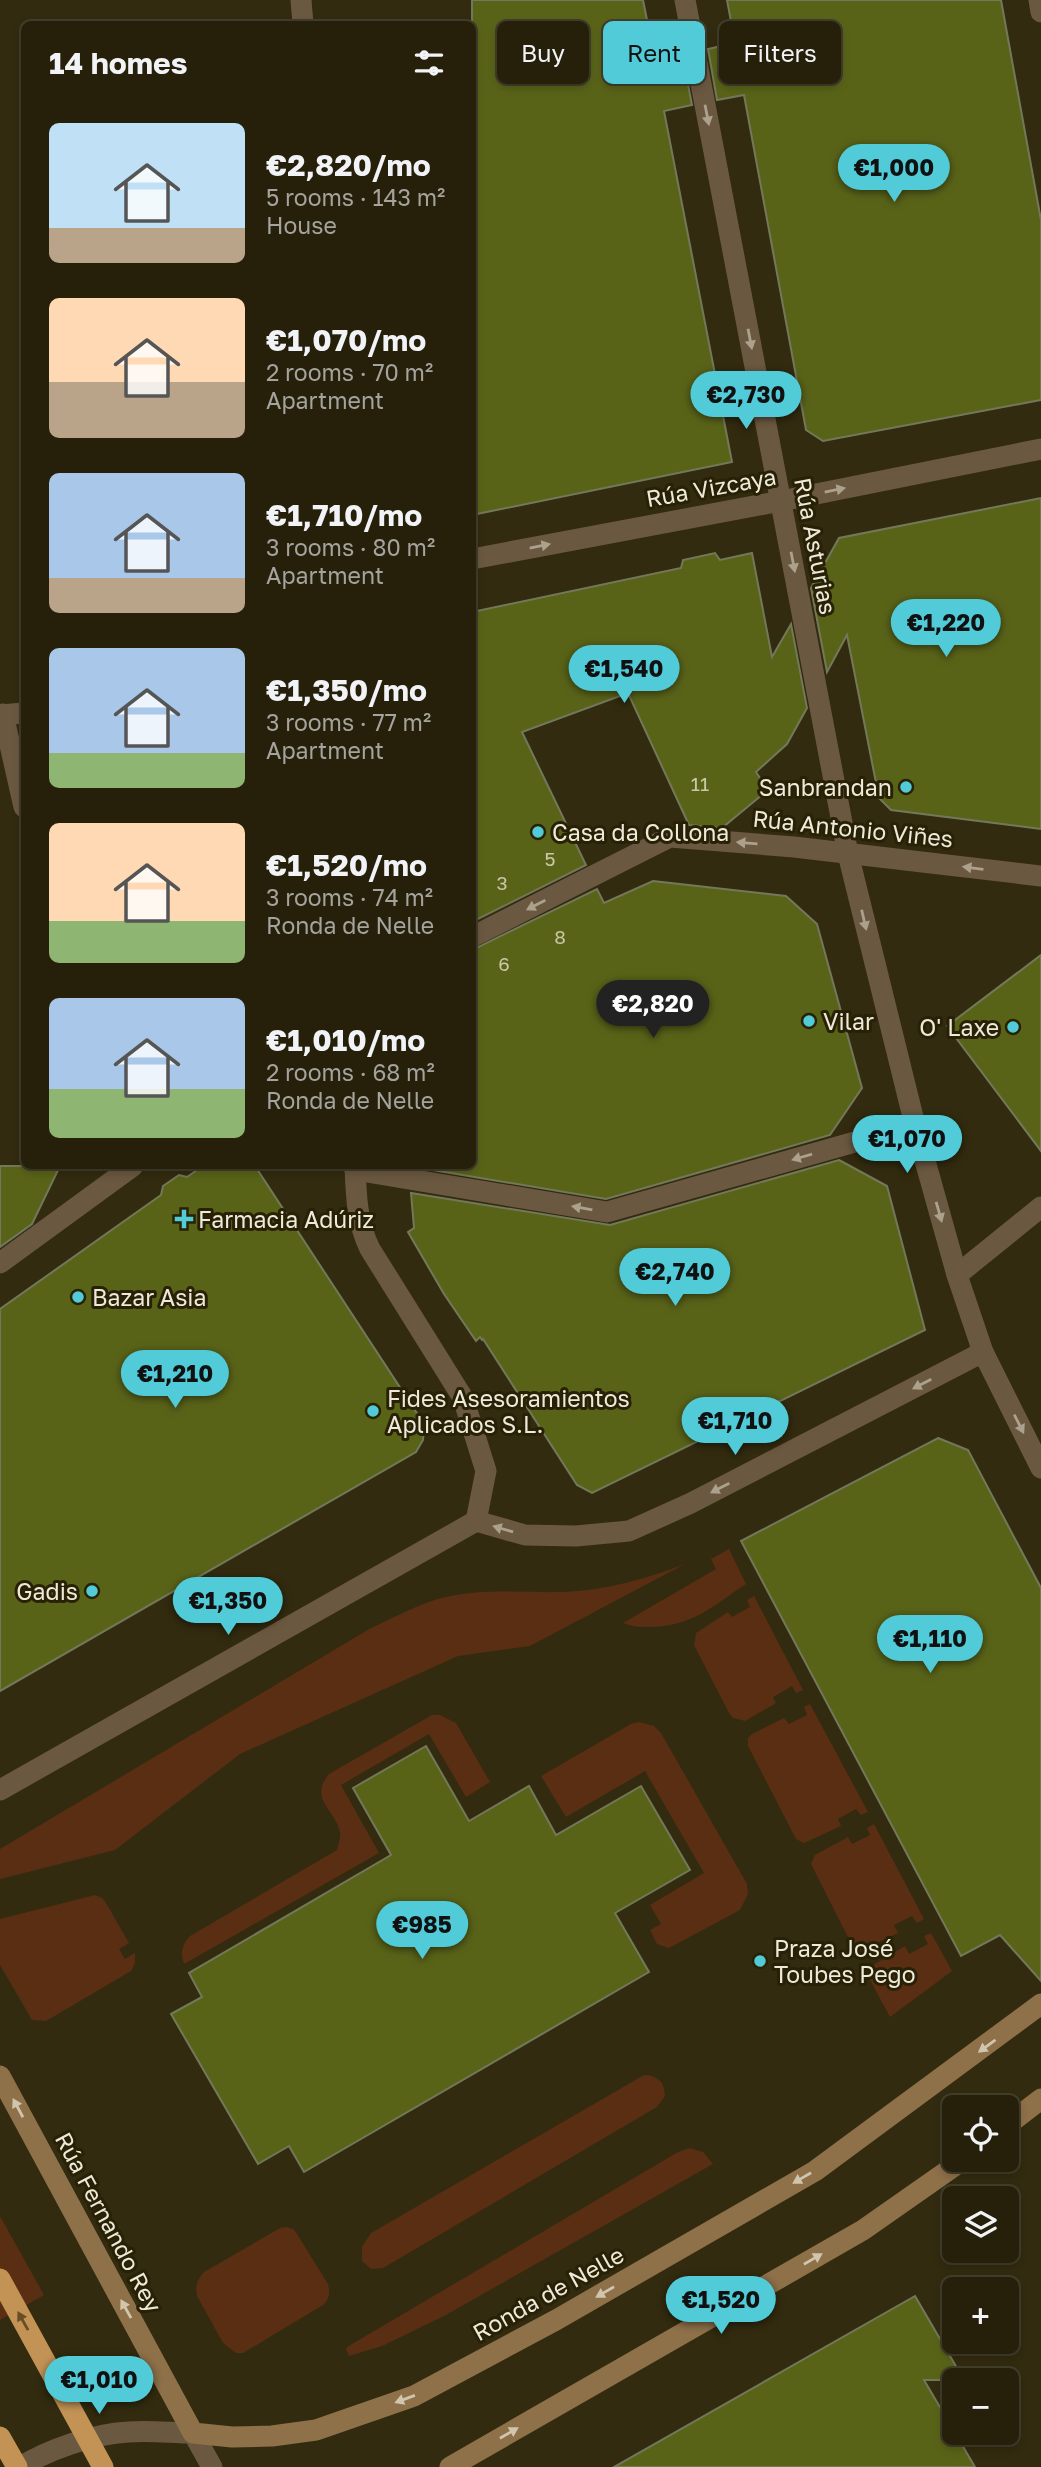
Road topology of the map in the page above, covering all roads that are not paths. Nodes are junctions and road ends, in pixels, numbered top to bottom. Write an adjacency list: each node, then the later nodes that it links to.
1 (301, 0): 5 (street)
2 (685, 0): 7 (street, Rúa Asturias, one-way to 7)
3 (1039, 0): 4 (street)
4 (1041, 12)
5 (303, 21)
6 (1041, 449): 7 (street, Rúa Vizcaya, one-way to 6)
7 (781, 501): 8 (street, Rúa Vizcaya, one-way to 7); 11 (street, Rúa Asturias, one-way to 11)
8 (476, 558)
9 (9, 714): 10 (street)
10 (21, 788)
11 (848, 854): 12 (street, Rúa Antonio Viñes, one-way to 11); 13 (street, Rúa Antonio Viñes, one-way to 13); 14 (street, Rúa Asturias, one-way to 14)
12 (1041, 876)
13 (476, 935)
14 (915, 1125): 16 (street, one-way to 16); 20 (street, Rúa Asturias, one-way to 20)
15 (355, 1169): 23 (street)
16 (361, 1169)
17 (107, 1174): 19 (street)
18 (1041, 1207): 20 (street)
19 (0, 1263)
20 (957, 1275): 21 (street, Rúa Asturias)
21 (983, 1352): 22 (street, Rúa Asturias, one-way to 22); 23 (street, one-way to 23)
22 (1041, 1468)
23 (475, 1521): 24 (street)
24 (0, 1790)
25 (1041, 2004): 31 (street, Ronda de Nelle, one-way to 31)
26 (0, 2076): 31 (street, Rúa Fernando Rey, one-way to 26)
27 (1041, 2099): 28 (street)
28 (1019, 2116)
29 (946, 2172): 36 (street, one-way to 29)
30 (0, 2279): 34 (highway, one-way to 30, bridge)
31 (193, 2433): 33 (street, Ronda de Nelle); 35 (street, Rúa Fernando Rey)
32 (0, 2437): 33 (highway)
33 (18, 2467)
34 (103, 2467)
35 (212, 2467)
36 (450, 2467)

